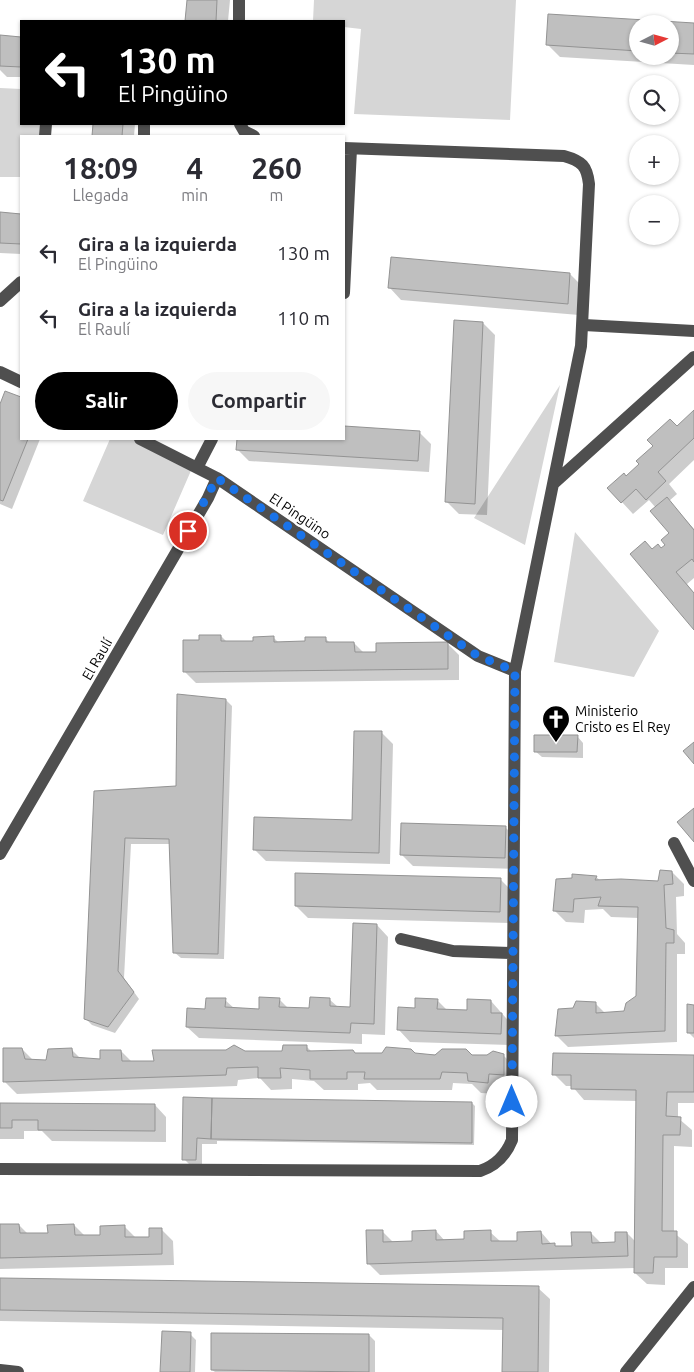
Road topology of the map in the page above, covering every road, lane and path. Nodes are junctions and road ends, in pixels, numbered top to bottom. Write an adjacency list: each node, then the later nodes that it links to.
1 (239, 0): 2 (street)
2 (239, 20)
3 (241, 125): 4 (street)
4 (252, 135)
5 (347, 149): 6 (street); 9 (street)
6 (345, 245)
7 (20, 283): 8 (street)
8 (0, 301)
9 (584, 325): 10 (street); 18 (street)
10 (694, 331)
11 (694, 357): 18 (street)
12 (0, 372): 13 (street)
13 (20, 382)
14 (142, 440): 16 (street, El Pingüino)
15 (211, 440): 16 (street)
16 (198, 466): 17 (street, El Pingüino)
17 (217, 478): 19 (street, El Pingüino); 21 (street, El Raulí)
18 (553, 484): 19 (street)
19 (515, 671): 24 (street)
20 (674, 843): 22 (street)
21 (0, 854)
22 (694, 881)
23 (401, 939): 24 (street)
24 (513, 953): 25 (street)
25 (0, 1169)
26 (694, 1287): 27 (street)
27 (626, 1372)

